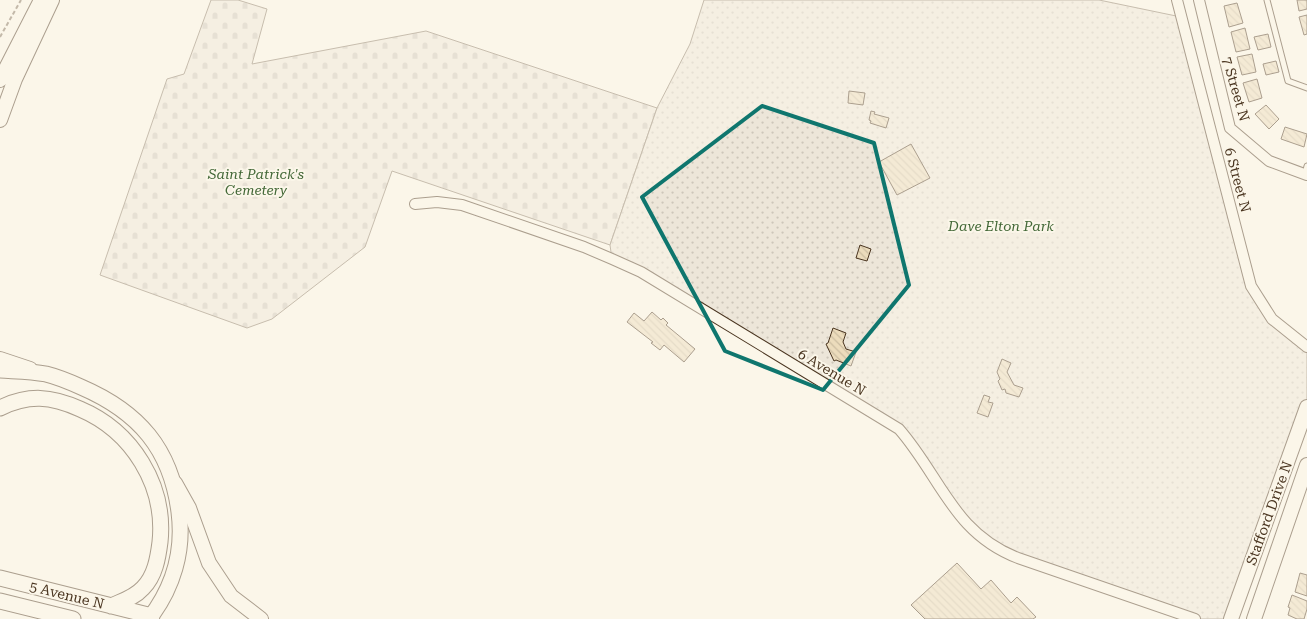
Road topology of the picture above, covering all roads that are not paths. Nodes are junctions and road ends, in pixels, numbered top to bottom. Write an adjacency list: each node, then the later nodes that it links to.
1 (41, 0): 6 (main road)
2 (52, 0): 8 (main road)
3 (1177, 0): 11 (street, 6 Street N)
4 (1198, 0): 9 (street, 7 Street N)
5 (1267, 0): 7 (lane)
6 (0, 80)
7 (1307, 88)
8 (0, 120)
9 (1306, 172)
10 (415, 204): 25 (street, 6 Avenue N)
11 (1307, 347)
12 (0, 359): 14 (main road)
13 (0, 370): 14 (main road)
14 (45, 374): 18 (main road)
15 (1307, 407): 26 (main road, Stafford Drive N)
16 (0, 408): 21 (main road)
17 (1307, 465): 27 (main road, Stafford Drive N)
18 (174, 481): 22 (main road); 24 (main road)
19 (0, 578): 21 (main road, 5 Avenue N)
20 (0, 600): 23 (main road, 5 Avenue N)
21 (111, 606): 22 (main road, 5 Avenue N)
22 (155, 618)
23 (73, 619)
24 (261, 619)
25 (1195, 619)
26 (1232, 619)
27 (1254, 619)

